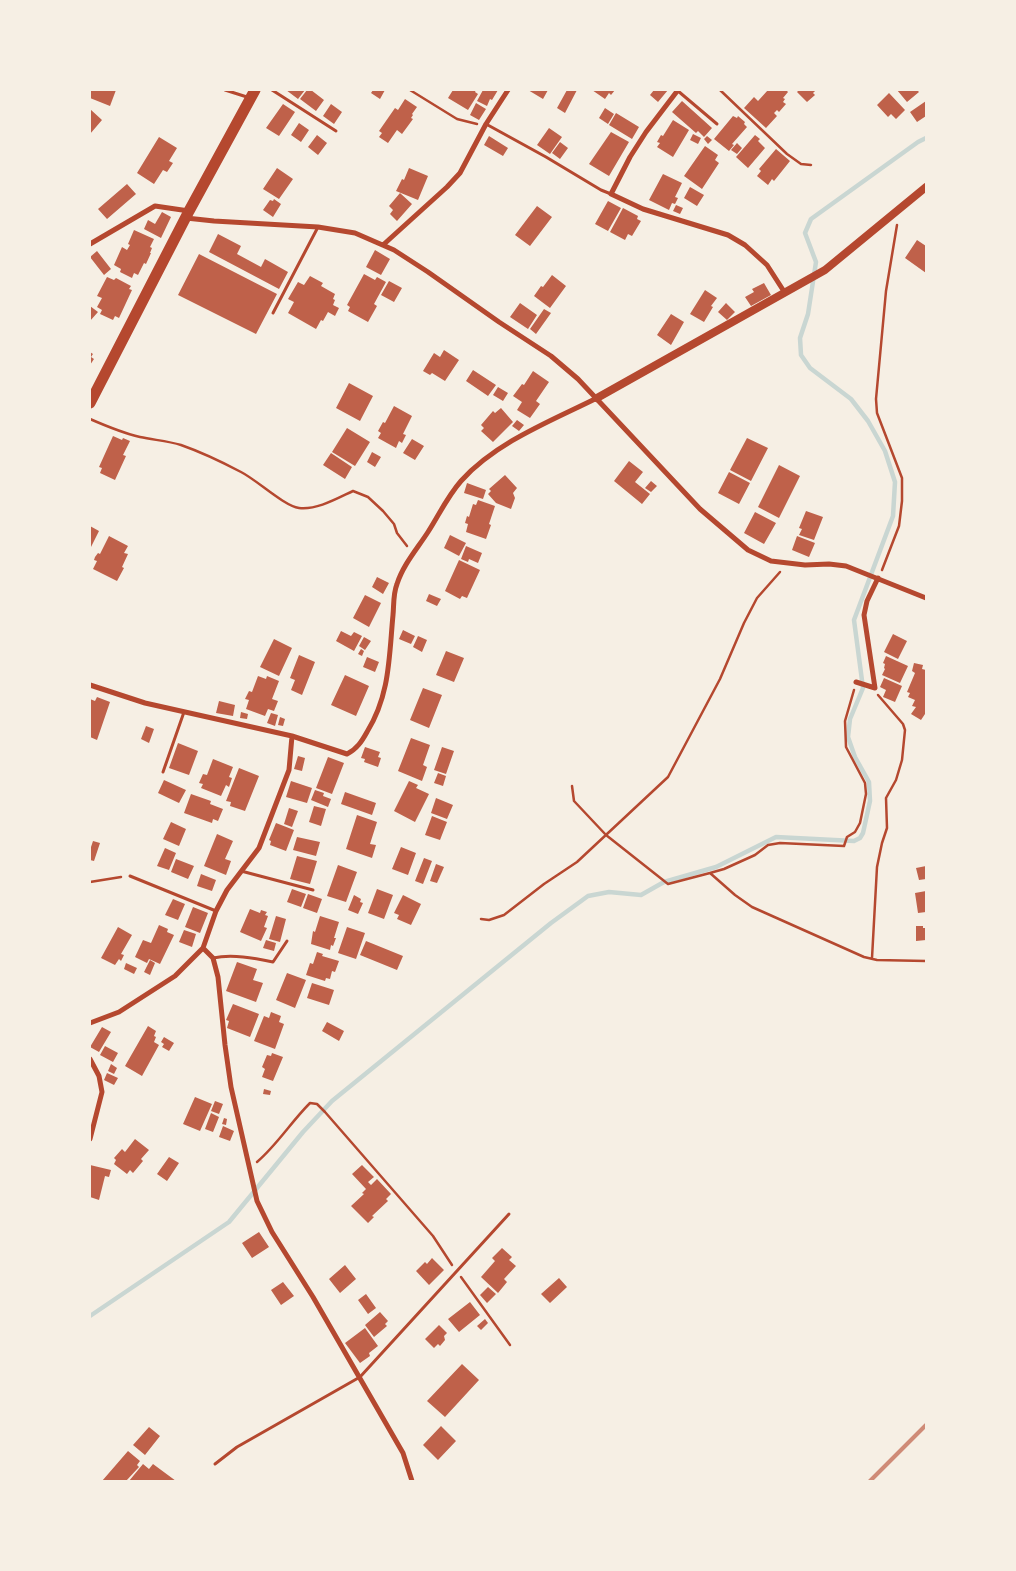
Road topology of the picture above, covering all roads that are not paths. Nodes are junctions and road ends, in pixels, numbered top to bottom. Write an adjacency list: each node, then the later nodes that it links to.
1 (225, 90): 5 (lane)
2 (272, 90): 8 (lane)
3 (508, 90): 7 (street)
4 (678, 90): 6 (lane); 10 (street)
5 (252, 94): 11 (highway)
6 (717, 124)
7 (486, 125): 10 (lane); 14 (street)
8 (336, 131)
9 (926, 187): 15 (street)
10 (611, 194): 15 (street)
11 (188, 214): 12 (street); 13 (street); 18 (highway)
12 (318, 227): 14 (street); 16 (lane)
13 (90, 244)
14 (383, 245): 17 (street)
15 (785, 293): 17 (street)
16 (273, 313)
17 (597, 398): 19 (street); 24 (street)
18 (90, 403)
19 (878, 578): 20 (street); 21 (street)
20 (926, 598)
21 (856, 682)
22 (90, 685): 23 (street)
23 (184, 712): 24 (street); 25 (lane)
24 (292, 736): 26 (street)
25 (163, 772)
26 (241, 871): 28 (lane); 29 (street)
27 (130, 876): 29 (lane)
28 (313, 890)
29 (216, 911): 31 (street)
30 (288, 942): 32 (lane)
31 (203, 948): 32 (street); 33 (street)
32 (213, 958): 37 (street)
33 (90, 1023)
34 (90, 1059): 35 (street)
35 (90, 1140)
36 (509, 1214): 37 (lane)
37 (360, 1377): 38 (lane); 39 (street)
38 (215, 1464)
39 (412, 1481)

